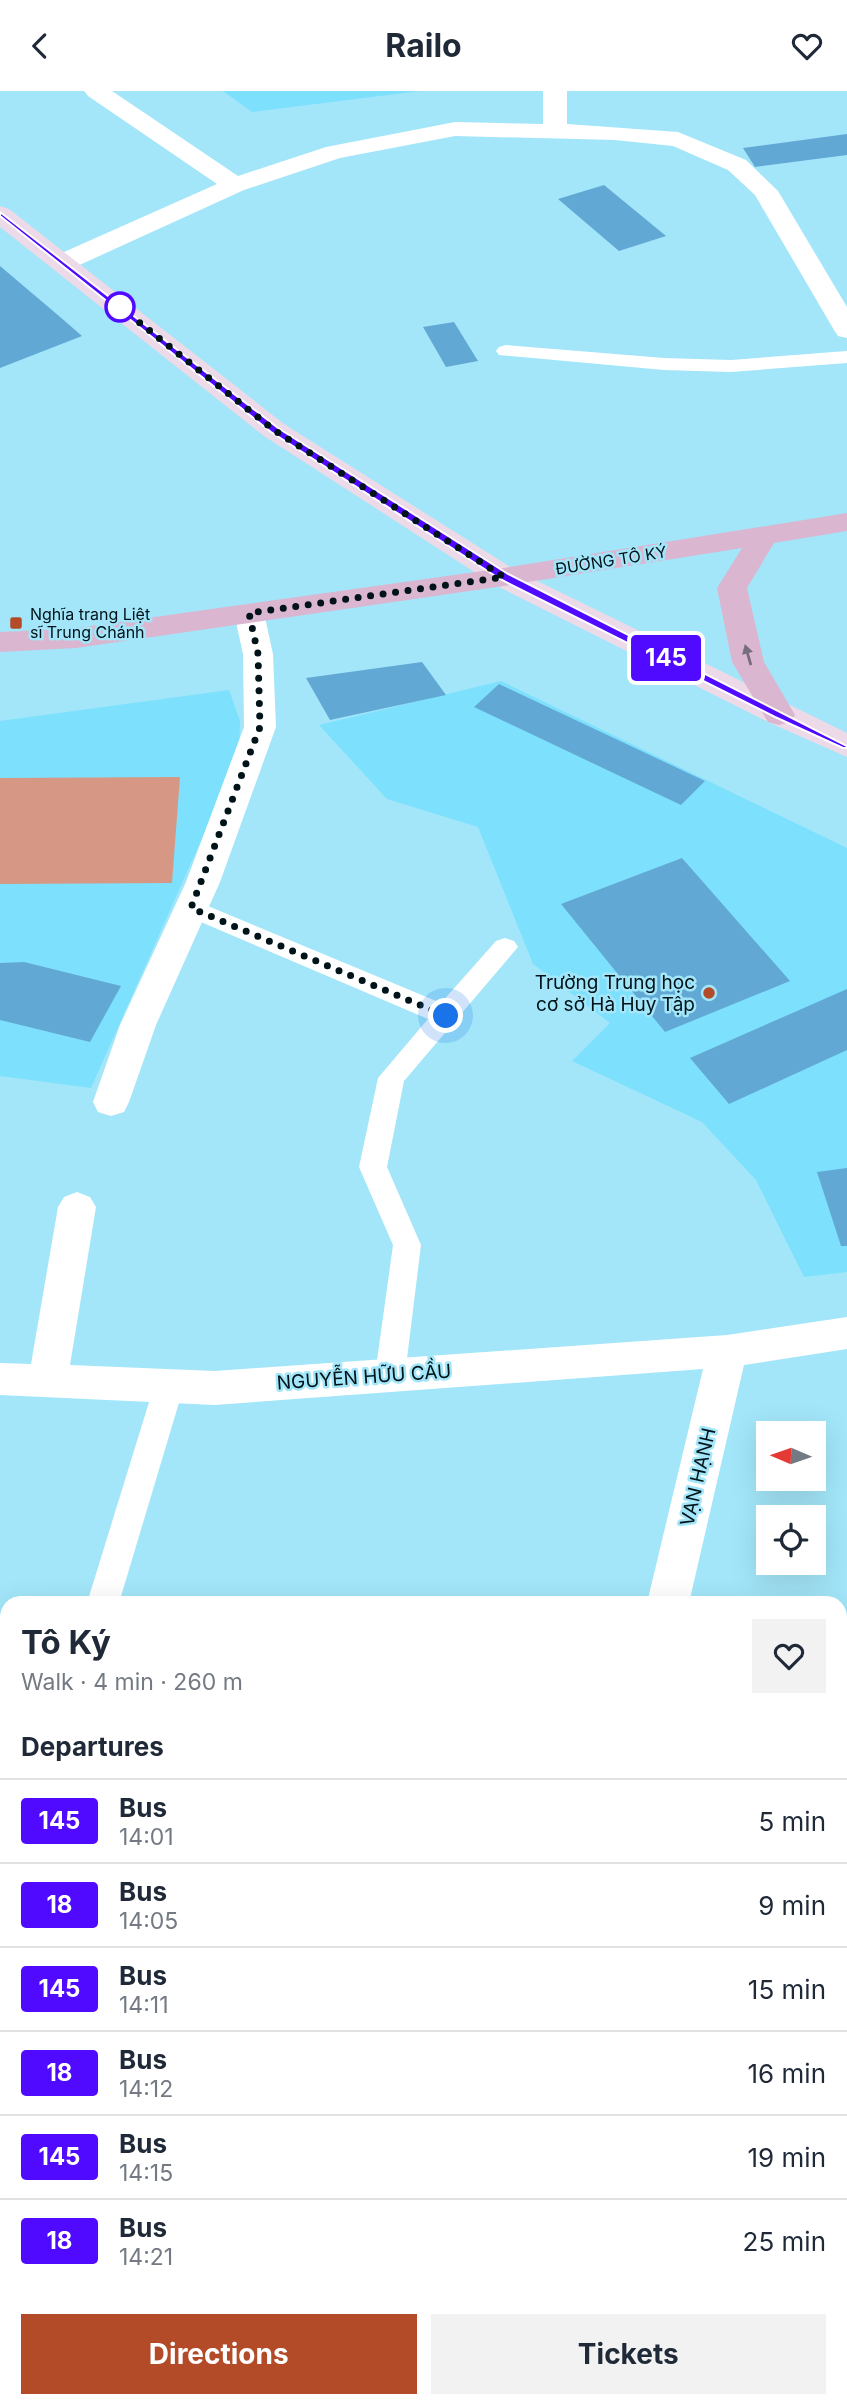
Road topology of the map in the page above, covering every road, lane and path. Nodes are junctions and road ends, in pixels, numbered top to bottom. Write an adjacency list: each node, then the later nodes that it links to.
1 (96, 91): 4 (street)
2 (555, 91): 3 (street)
3 (555, 131): 4 (street); 7 (street)
4 (235, 185): 6 (street)
5 (0, 214): 6 (main road)
6 (64, 262): 12 (main road)
7 (847, 330)
8 (506, 351): 9 (lane)
9 (847, 357)
10 (847, 522): 11 (main road, ĐƯỜNG TÔ KÝ)
11 (762, 537): 12 (main road, ĐƯỜNG TÔ KÝ); 15 (main road, one-way to 11)
12 (504, 577): 13 (main road, ĐƯỜNG TÔ KÝ); 15 (main road)
13 (249, 613): 14 (main road, ĐƯỜNG TÔ KÝ); 17 (street)
14 (0, 642)
15 (779, 715): 16 (main road)
16 (847, 745)
17 (191, 908): 19 (lane); 20 (street)
18 (505, 947): 19 (lane)
19 (446, 1016): 24 (lane)
20 (111, 1102)
21 (77, 1207): 26 (street)
22 (847, 1333): 23 (street, NGUYỄN HỮU CẦU)
23 (727, 1351): 24 (street, NGUYỄN HỮU CẦU); 29 (street, VẠN HẠNH)
24 (390, 1375): 27 (street, NGUYỄN HỮU CẦU)
25 (0, 1379): 26 (street, NGUYỄN HỮU CẦU)
26 (48, 1380): 27 (street, NGUYỄN HỮU CẦU)
27 (169, 1386): 28 (lane)
28 (105, 1596)
29 (670, 1596)

